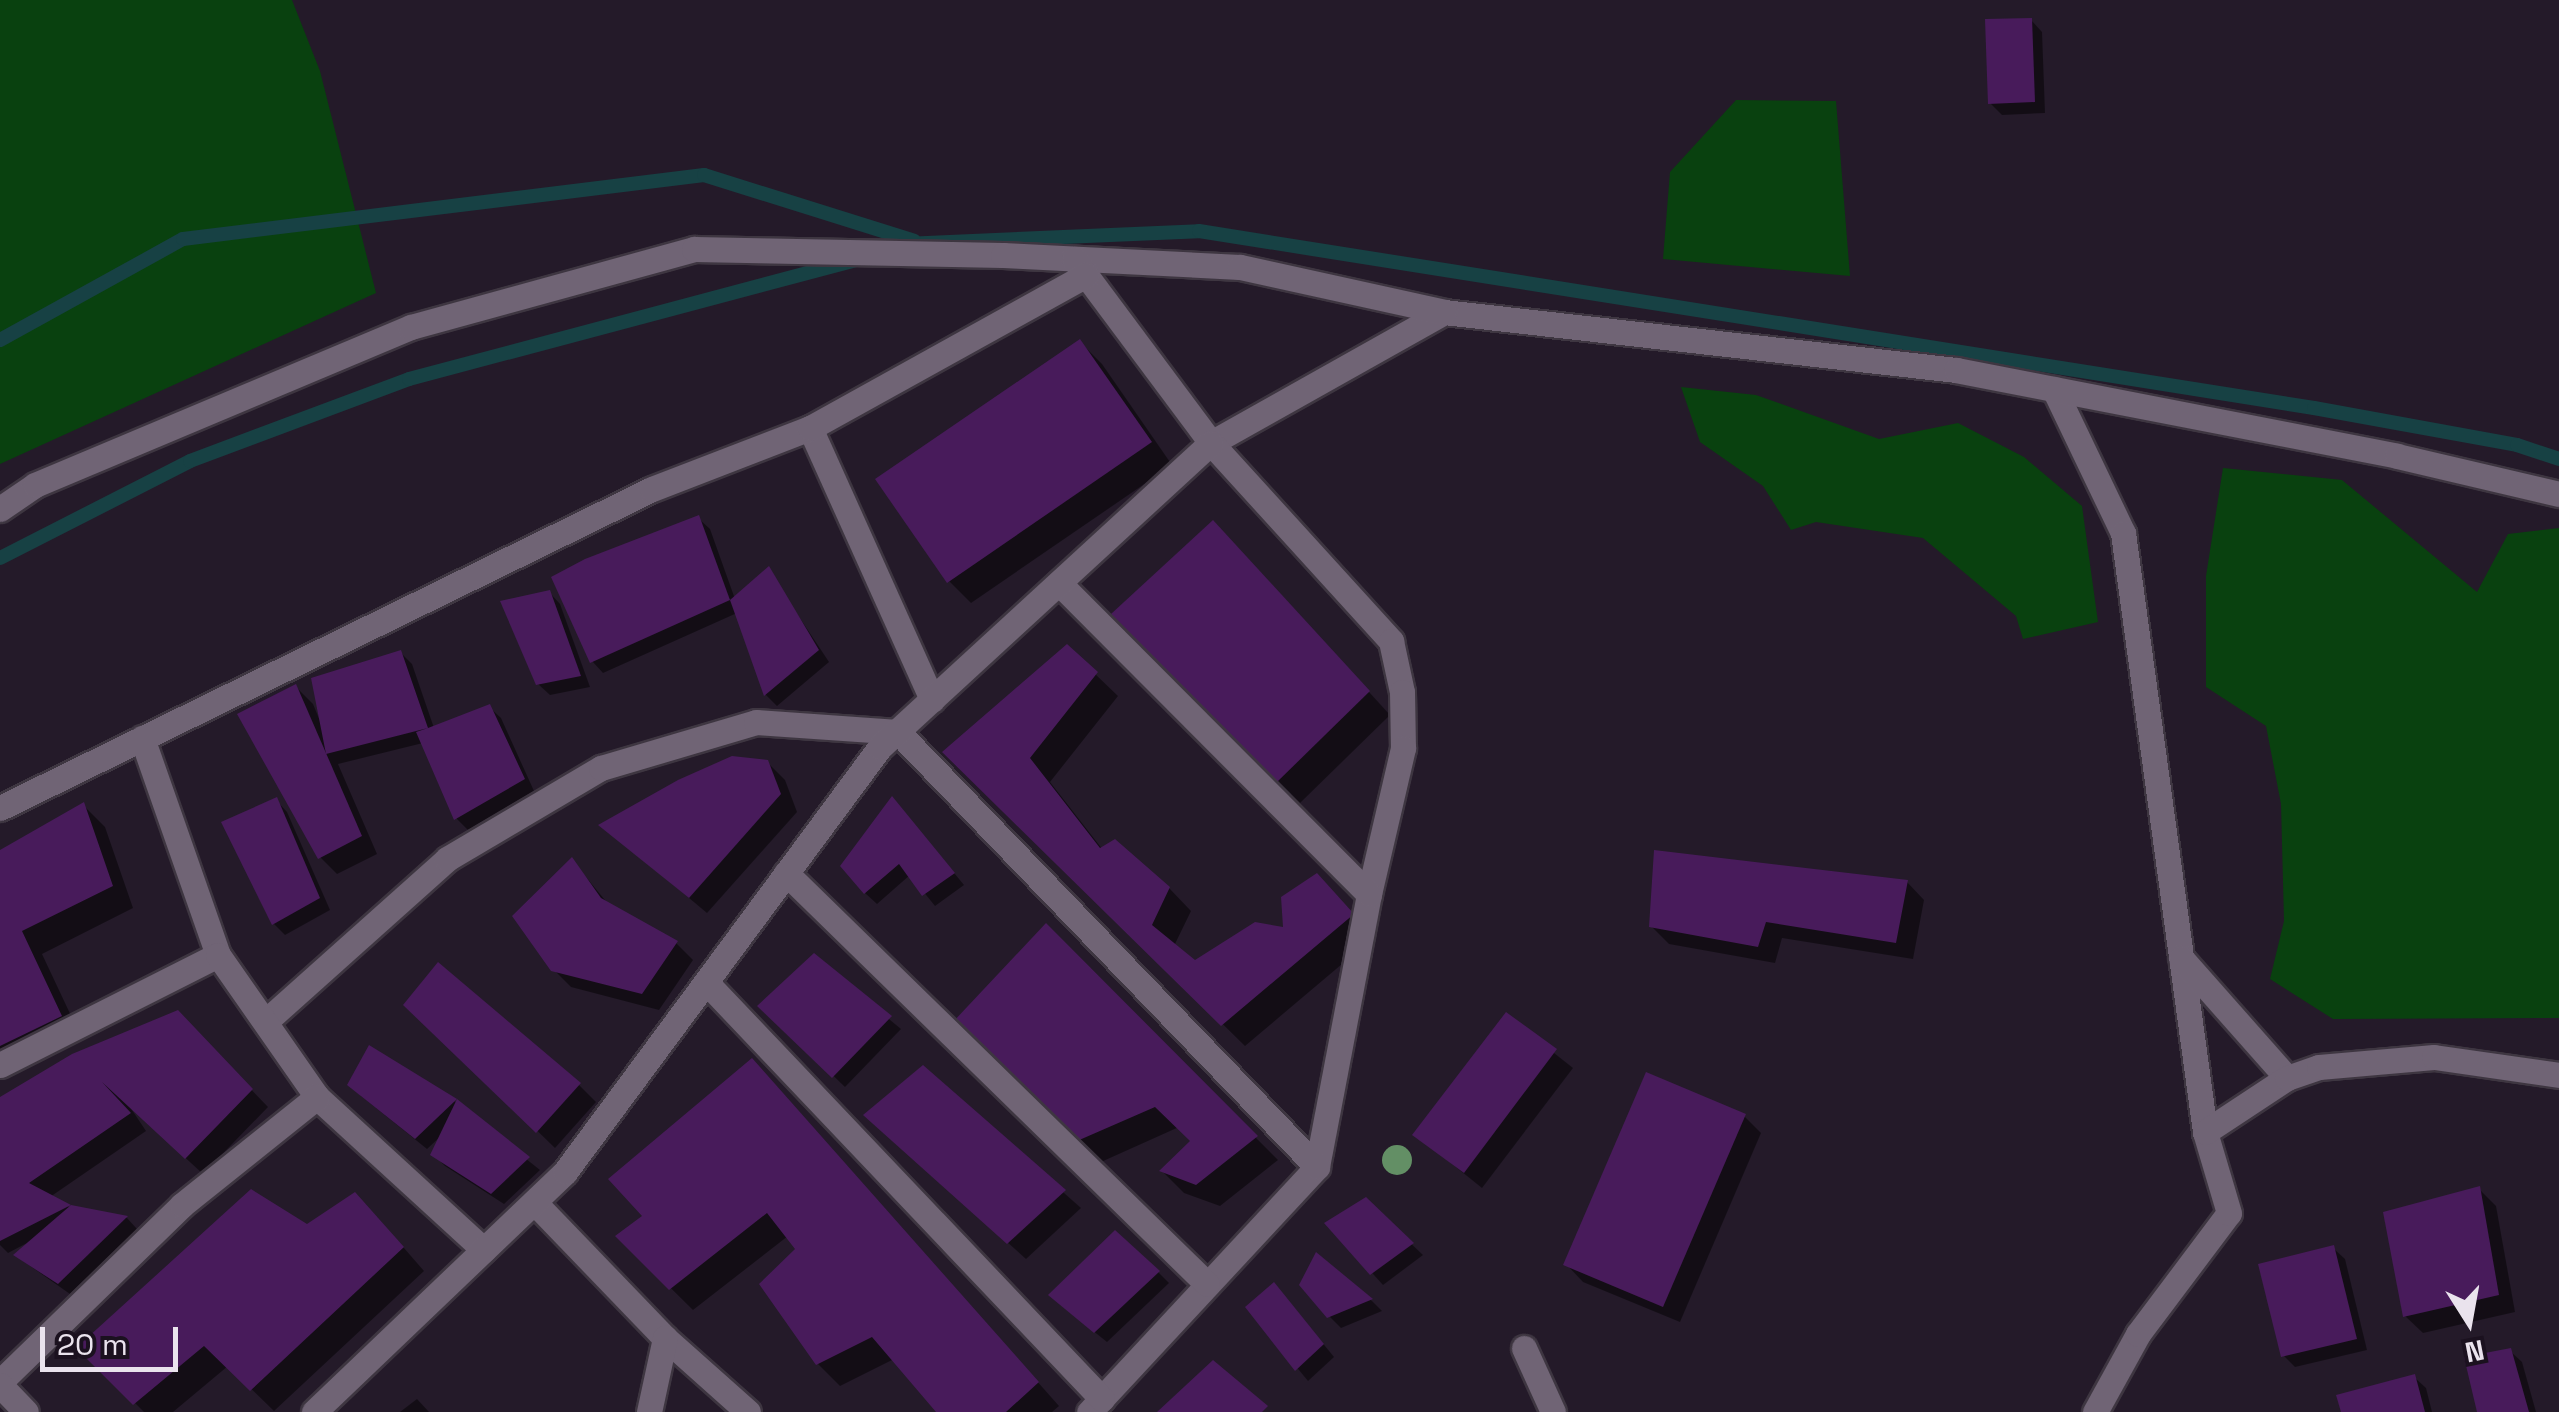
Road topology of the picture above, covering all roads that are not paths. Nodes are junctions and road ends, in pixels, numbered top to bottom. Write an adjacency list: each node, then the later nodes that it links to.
1 (1080, 267): 2 (street); 4 (street); 5 (street); 7 (street)
2 (1444, 312): 3 (street); 5 (street)
3 (2054, 389): 6 (street); 16 (street)
4 (810, 428): 9 (street); 11 (street)
5 (1211, 443): 8 (street); 14 (street)
6 (2559, 494)
7 (0, 509)
8 (1059, 582): 9 (street); 14 (street)
9 (932, 700): 10 (street)
10 (898, 732): 13 (street); 18 (street); 24 (street)
11 (142, 738): 12 (street); 15 (street)
12 (0, 808)
13 (786, 873): 17 (street); 27 (street)
14 (1369, 894): 24 (street)
15 (218, 955): 18 (street); 19 (street)
16 (2181, 958): 21 (street); 23 (street)
17 (706, 982): 25 (street); 31 (street)
18 (266, 1020): 22 (street)
19 (0, 1065)
20 (2559, 1075): 21 (street)
21 (2287, 1078): 23 (street)
22 (317, 1097): 26 (street); 30 (street)
23 (2206, 1132): 37 (street)
24 (1317, 1166): 27 (street)
25 (535, 1203): 26 (street); 28 (street)
26 (484, 1250): 33 (street)
27 (1207, 1284): 31 (street)
28 (665, 1338): 34 (street); 35 (street)
29 (1524, 1348): 36 (street)
30 (0, 1384): 32 (street)
31 (1096, 1406)
32 (26, 1412)
33 (314, 1412)
34 (649, 1412)
35 (748, 1412)
36 (1553, 1412)
37 (2095, 1412)

